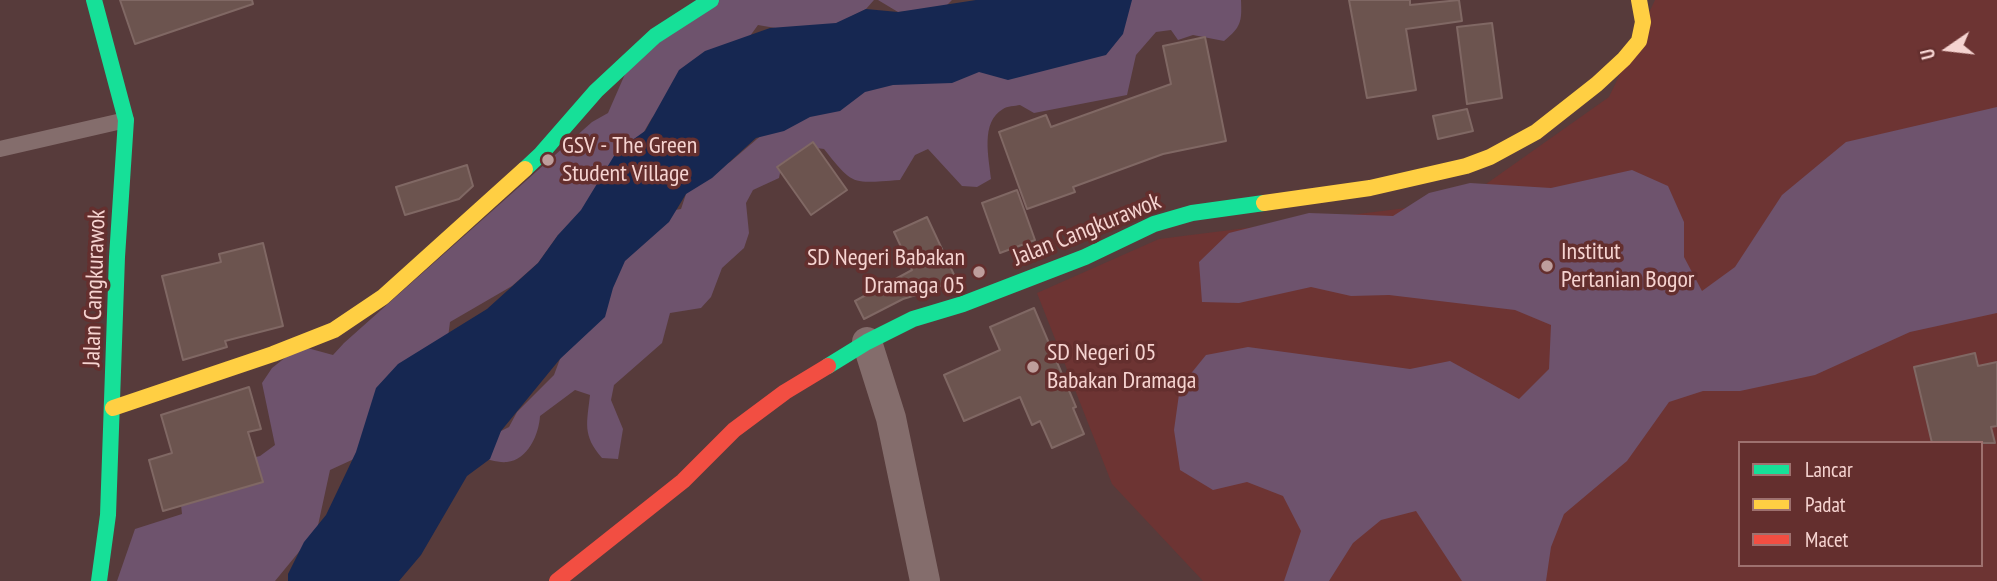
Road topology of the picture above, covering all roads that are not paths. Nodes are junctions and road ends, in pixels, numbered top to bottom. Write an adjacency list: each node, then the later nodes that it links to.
1 (94, 0): 4 (street, Jalan Cangkurawok)
2 (711, 0): 7 (street)
3 (1639, 0): 6 (street, Jalan Cangkurawok)
4 (126, 120): 5 (lane); 7 (street, Jalan Cangkurawok)
5 (0, 149)
6 (867, 342): 9 (street, Jalan Cangkurawok); 10 (street)
7 (113, 408): 8 (street, Jalan Cangkurawok)
8 (99, 581)
9 (557, 581)
10 (925, 581)

